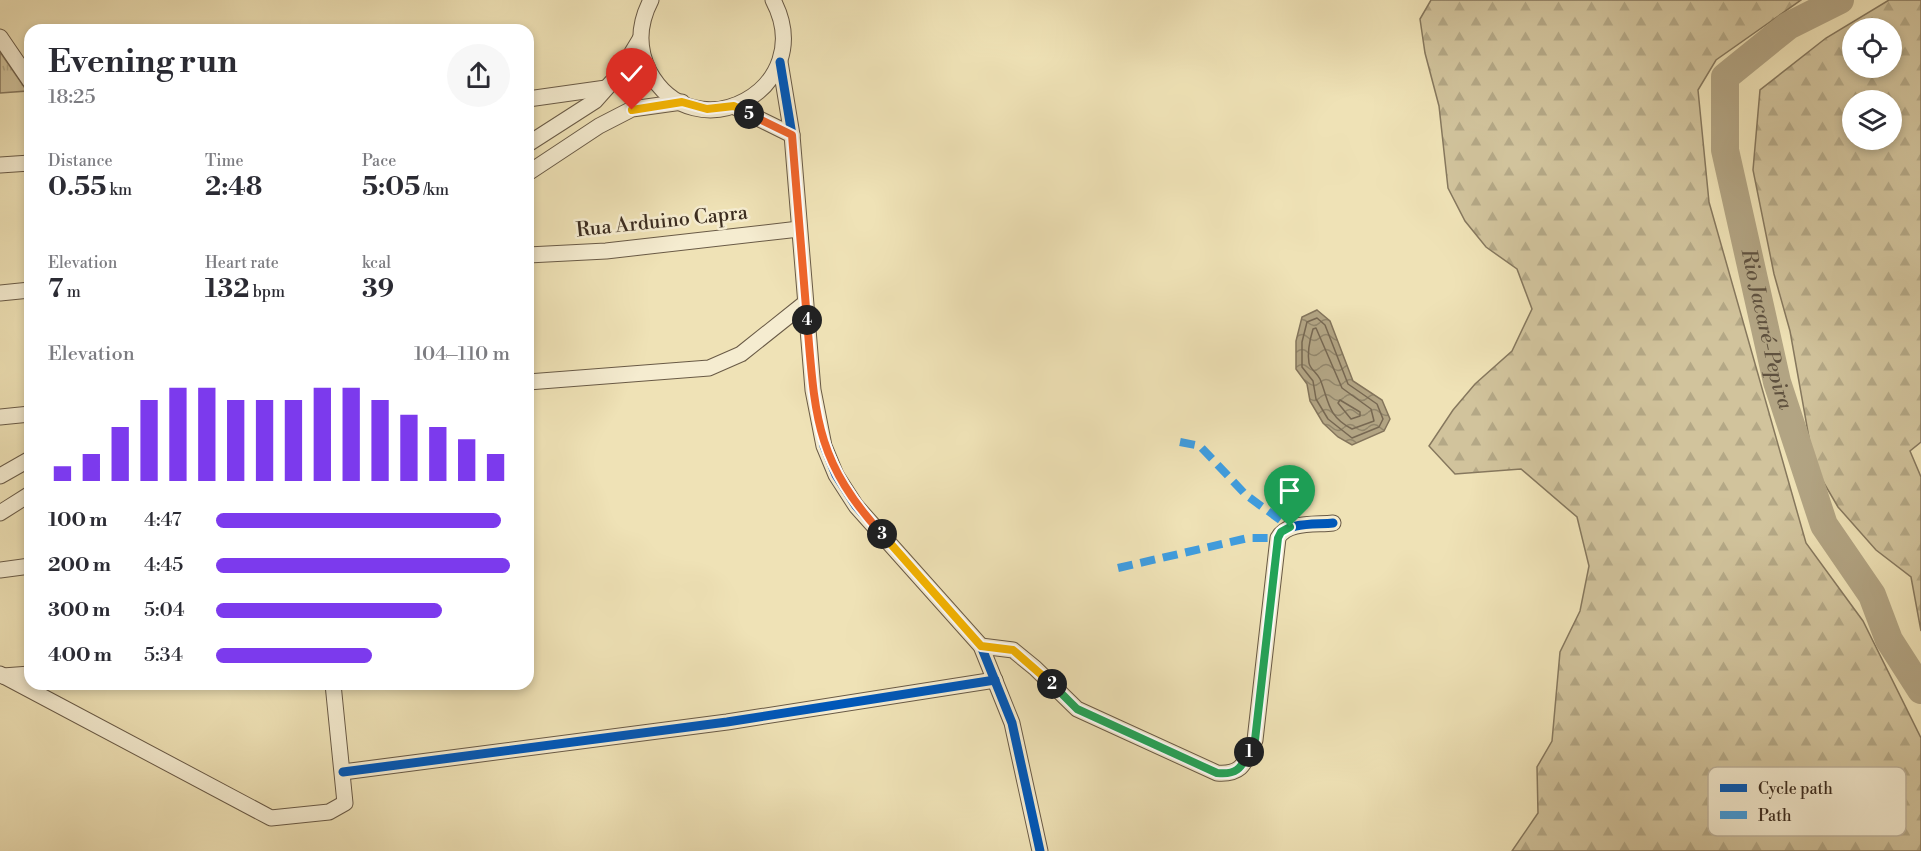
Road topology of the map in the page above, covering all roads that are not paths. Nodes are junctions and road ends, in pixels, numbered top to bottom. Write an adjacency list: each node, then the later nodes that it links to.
1 (651, 0): 4 (street)
2 (773, 0): 5 (street)
3 (0, 37): 6 (street)
4 (640, 39): 7 (street); 9 (street)
5 (780, 62): 10 (street); 11 (street)
6 (24, 72)
7 (606, 88): 8 (street); 12 (street)
8 (534, 98)
9 (682, 102): 10 (street); 15 (street)
10 (734, 106): 11 (street)
11 (792, 135): 16 (street)
12 (534, 140)
13 (24, 163): 14 (street)
14 (0, 165)
15 (534, 169)
16 (799, 229): 17 (street, Rua Arduino Capra); 20 (street)
17 (534, 255)
18 (24, 291): 19 (street)
19 (0, 293)
20 (806, 303): 21 (street); 31 (street)
21 (534, 382)
22 (24, 415): 23 (street)
23 (0, 417)
24 (24, 462): 25 (street)
25 (0, 476)
26 (24, 498): 27 (street)
27 (0, 513)
28 (1333, 523): 31 (street)
29 (24, 567): 30 (street)
30 (0, 570)
31 (981, 646): 34 (street)
32 (24, 674): 33 (street)
33 (2, 675): 35 (street)
34 (995, 680): 38 (street); 39 (street)
35 (24, 687)
36 (30, 690): 38 (street)
37 (334, 690): 38 (street)
38 (343, 772)
39 (1040, 851)

